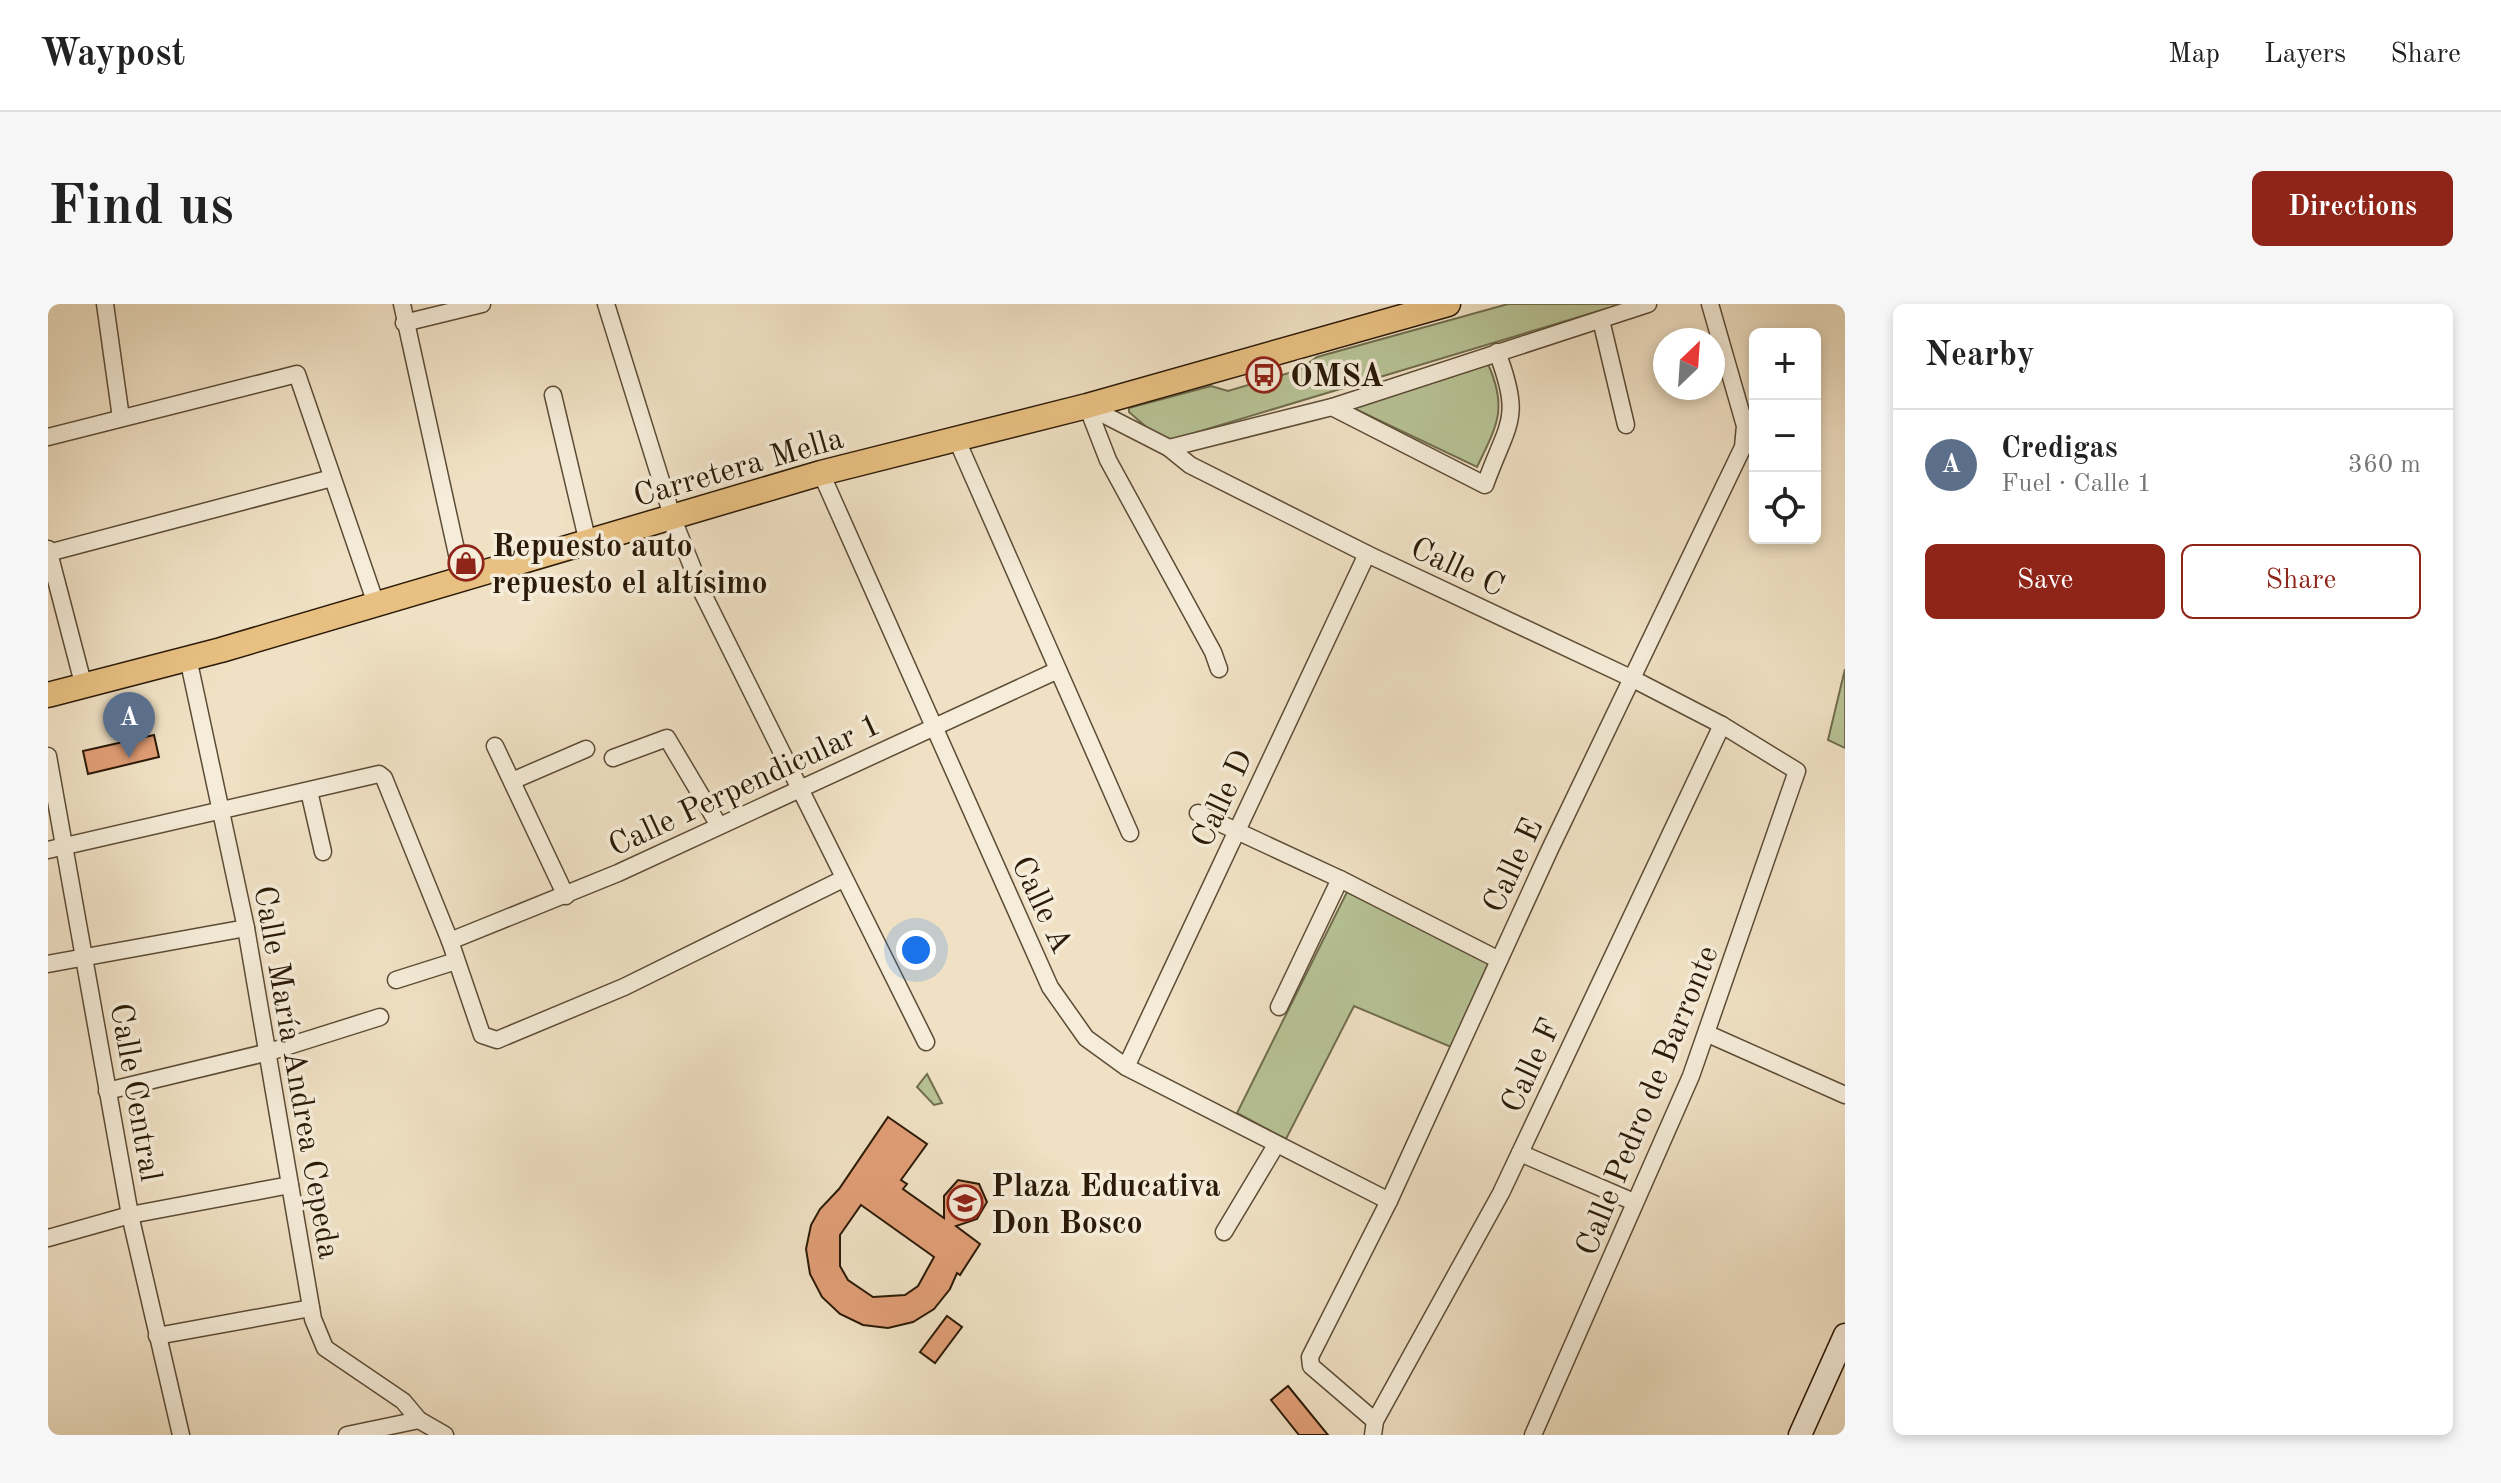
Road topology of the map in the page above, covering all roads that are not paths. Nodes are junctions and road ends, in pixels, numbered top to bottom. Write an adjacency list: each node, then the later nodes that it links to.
1 (105, 304): 15 (street)
2 (402, 304): 10 (street)
3 (482, 304): 10 (street)
4 (606, 304): 22 (street)
5 (1448, 304): 8 (main road, Carretera Mella)
6 (1648, 304): 9 (street)
7 (1710, 304): 31 (street, Calle E)
8 (1421, 308): 13 (main road, Carretera Mella)
9 (1601, 320): 11 (street); 16 (street)
10 (404, 323): 26 (street)
11 (1497, 352): 14 (street); 14 (street)
12 (553, 395): 23 (street)
13 (1087, 406): 18 (main road, Carretera Mella); 19 (street, Calle C); 29 (street)
14 (1332, 407): 19 (street)
15 (121, 418): 17 (street); 21 (street)
16 (1626, 425)
17 (48, 437)
18 (956, 438): 20 (main road, Carretera Mella); 30 (street)
19 (1169, 448): 25 (street, Calle C)
20 (821, 473): 22 (main road, Carretera Mella); 35 (street, Calle A)
21 (332, 478): 24 (street); 27 (street)
22 (673, 519): 23 (main road, Carretera Mella); 42 (street)
23 (588, 543): 26 (main road, Carretera Mella)
24 (48, 552): 32 (street)
25 (1367, 554): 31 (street, Calle C); 47 (street, Calle D)
26 (462, 577): 27 (main road, Carretera Mella)
27 (376, 604): 28 (main road, Carretera Mella)
28 (188, 658): 32 (main road, Carretera Mella); 44 (street, Calle María Andrea Cepeda)
29 (1219, 669)
30 (1058, 670): 35 (street, Calle Perpendicular 1); 48 (street)
31 (1633, 679): 34 (street, Calle C); 57 (street, Calle E)
32 (84, 687): 33 (main road, Carretera Mella)
33 (48, 695)
34 (1722, 725): 41 (street, Calle C); 70 (street, Calle F)
35 (934, 729): 42 (street, Calle Perpendicular 1); 66 (street, Calle A)
36 (495, 746): 40 (street)
37 (586, 749): 40 (street)
38 (48, 756): 49 (street, Calle Central)
39 (613, 758): 46 (street)
40 (512, 781): 53 (street)
41 (1796, 781): 63 (street, Calle Pedro de Barronte)
42 (799, 787): 46 (street, Calle Perpendicular 1); 51 (street)
43 (309, 791): 44 (street); 50 (street); 55 (street)
44 (220, 810): 49 (street); 54 (street, Calle María Andrea Cepeda)
45 (1198, 813): 47 (street)
46 (718, 824): 53 (street, Calle Perpendicular 1)
47 (1237, 830): 52 (street); 66 (street, Calle D)
48 (1130, 833)
49 (55, 848): 56 (street, Calle Central)
50 (323, 852)
51 (843, 879): 58 (street); 64 (street)
52 (1340, 879): 57 (street); 61 (street)
53 (566, 896): 55 (street, Calle Perpendicular 1)
54 (246, 928): 56 (street); 65 (street, Calle María Andrea Cepeda)
55 (450, 941): 58 (street)
56 (86, 956): 59 (street); 67 (street, Calle Central)
57 (1499, 960): 72 (street, Calle E)
58 (456, 961): 60 (street)
59 (48, 964)
60 (396, 980)
61 (1279, 1007)
62 (380, 1017): 65 (street)
63 (1708, 1034): 68 (street); 73 (street, Calle Pedro de Barronte)
64 (926, 1042)
65 (269, 1052): 67 (street); 71 (street, Calle María Andrea Cepeda)
66 (1126, 1067): 69 (street, Calle A)
67 (107, 1091): 74 (street, Calle Central)
68 (1845, 1095)
69 (1276, 1145): 72 (street, Calle A); 75 (street)
70 (1520, 1153): 73 (street); 81 (street, Calle F)
71 (290, 1185): 74 (street); 77 (street, Calle María Andrea Cepeda)
72 (1389, 1201): 81 (street, Calle E)
73 (1634, 1202): 85 (street, Calle Pedro de Barronte)
74 (130, 1215): 76 (street); 79 (street, Calle Central)
75 (1224, 1232)
76 (48, 1238)
77 (311, 1308): 79 (street); 80 (street, Calle María Andrea Cepeda)
78 (1845, 1335): 86 (main road)
79 (157, 1336): 82 (street, Calle Central)
80 (419, 1420): 83 (street); 84 (street, Calle María Andrea Cepeda)
81 (1374, 1428)
82 (181, 1435)
83 (347, 1435)
84 (445, 1435)
85 (1533, 1435)
86 (1800, 1435)

